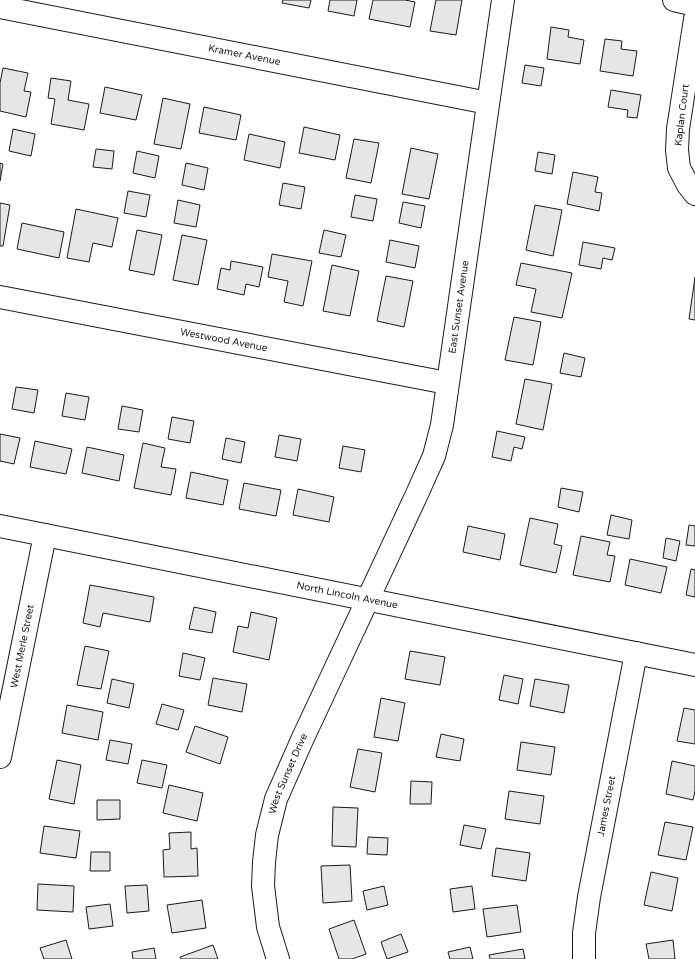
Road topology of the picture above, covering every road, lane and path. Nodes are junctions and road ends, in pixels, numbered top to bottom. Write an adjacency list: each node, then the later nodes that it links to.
1 (503, 0): 6 (street, East Sunset Avenue)
2 (674, 0): 3 (street)
3 (695, 5)
4 (0, 7): 6 (street, Kramer Avenue)
5 (695, 18): 7 (street, Kaplan Court)
6 (488, 103): 9 (street, East Sunset Avenue)
7 (691, 190)
8 (0, 297): 9 (street, Westwood Avenue)
9 (447, 383): 12 (street, East Sunset Avenue)
10 (0, 526): 11 (street, North Lincoln Avenue)
11 (45, 535): 12 (street, North Lincoln Avenue); 15 (street, West Merle Street)
12 (368, 599): 13 (street, North Lincoln Avenue); 16 (street, West Sunset Drive)
13 (636, 653): 14 (street, North Lincoln Avenue); 17 (street, James Street)
14 (695, 665)
15 (0, 757)
16 (278, 959)
17 (584, 959)

